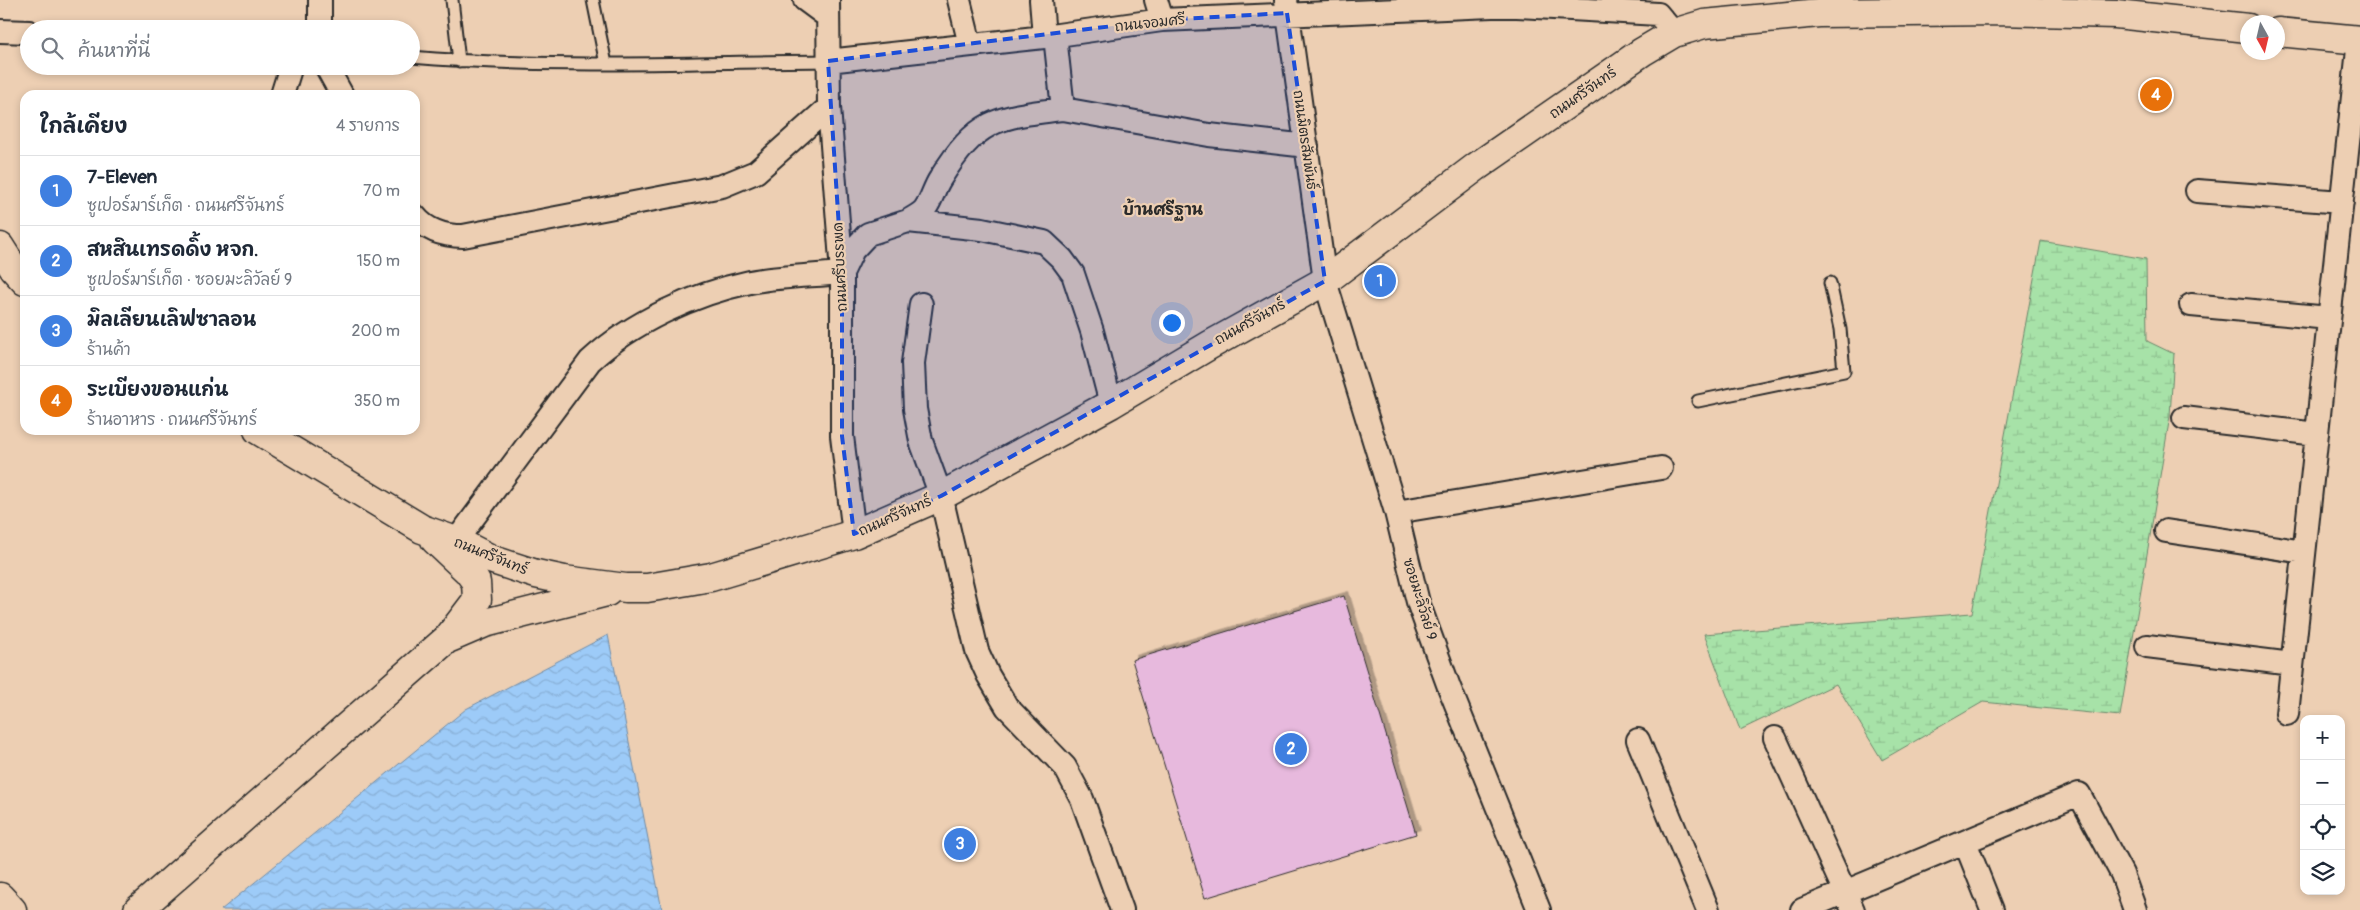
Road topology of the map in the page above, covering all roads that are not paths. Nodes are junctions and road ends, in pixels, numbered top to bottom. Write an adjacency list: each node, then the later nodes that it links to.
1 (320, 0): 15 (street)
2 (452, 0): 24 (lane)
3 (593, 0): 26 (lane)
4 (805, 0): 12 (street)
5 (959, 0): 22 (street)
6 (1041, 0): 20 (street)
7 (1490, 3): 8 (street, ถนนจอมศรี); 10 (street, ถนนจอมศรี)
8 (1520, 3): 14 (street, ถนนจอมศรี)
9 (1996, 5): 11 (main road, ถนนศรีจันทร์); 14 (main road, ถนนศรีจันทร์)
10 (1286, 7): 13 (street, ถนนจอมศรี); 33 (street, ถนนมิตรสัมพันธ์)
11 (2134, 8): 16 (main road, ถนนศรีจันทร์)
12 (828, 9): 25 (street, ถนนศรีบรรพด)
13 (1159, 10): 20 (street, ถนนจอมศรี)
14 (1662, 16): 41 (main road, ถนนศรีจันทร์)
15 (320, 20)
16 (2240, 27)
17 (0, 31): 18 (street)
18 (20, 32)
19 (2285, 33): 21 (main road)
20 (1049, 37): 22 (street, ถนนจอมศรี); 32 (street)
21 (2360, 40): 35 (street)
22 (970, 46): 25 (street, ถนนจอมศรี)
23 (420, 58): 24 (lane)
24 (459, 61): 26 (lane)
25 (828, 61): 26 (lane); 31 (street, ถนนศรีบรรพด)
26 (606, 64)
27 (288, 75): 29 (street)
28 (331, 75): 30 (street)
29 (284, 90)
30 (339, 90)
31 (829, 107): 36 (street); 39 (street, ถนนศรีบรรพด)
32 (1063, 109): 33 (street); 37 (street)
33 (1307, 146): 41 (street, ถนนมิตรสัมพันธ์)
34 (2197, 191): 35 (street)
35 (2342, 202): 47 (street)
36 (420, 220)
37 (908, 221): 39 (street); 49 (street)
38 (0, 247): 40 (main road)
39 (842, 273): 58 (street, ถนนศรีบรรพด); 59 (street)
40 (20, 276)
41 (1325, 280): 49 (main road, ถนนศรีจันทร์); 55 (street, ซอยมะลิวัลย์ 9)
42 (1830, 283): 48 (lane)
43 (0, 286): 44 (main road)
44 (20, 289)
45 (921, 304): 54 (street)
46 (2191, 306): 47 (street)
47 (2329, 318): 51 (street)
48 (1698, 400)
49 (1111, 404): 54 (main road, ถนนศรีจันทร์)
50 (2184, 418): 51 (street)
51 (2317, 434): 60 (street)
52 (266, 435): 56 (main road, ถนนศรีจันทร์)
53 (1661, 468): 55 (street)
54 (941, 496): 58 (main road, ถนนศรีจันทร์); 73 (street)
55 (1396, 512): 74 (street, ซอยมะลิวัลย์ 9)
56 (422, 529): 59 (main road, ถนนศรีจันทร์); 62 (main road)
57 (2166, 531): 60 (street)
58 (854, 534): 61 (main road, ถนนศรีจันทร์)
59 (456, 541): 61 (main road, ถนนศรีจันทร์)
60 (2304, 552): 64 (street)
61 (626, 588): 62 (main road)
62 (448, 638): 72 (main road)
63 (2147, 646): 64 (street)
64 (2292, 664): 65 (street)
65 (2287, 714)
66 (1775, 738): 70 (street)
67 (1638, 740): 75 (street)
68 (1964, 842): 70 (street); 77 (street); 78 (street)
69 (0, 897): 71 (main road)
70 (1849, 901): 76 (street)
71 (12, 910)
72 (138, 910)
73 (1122, 910)
74 (1539, 910)
75 (1708, 910)
76 (1802, 910)
77 (1992, 910)
78 (2136, 910)

